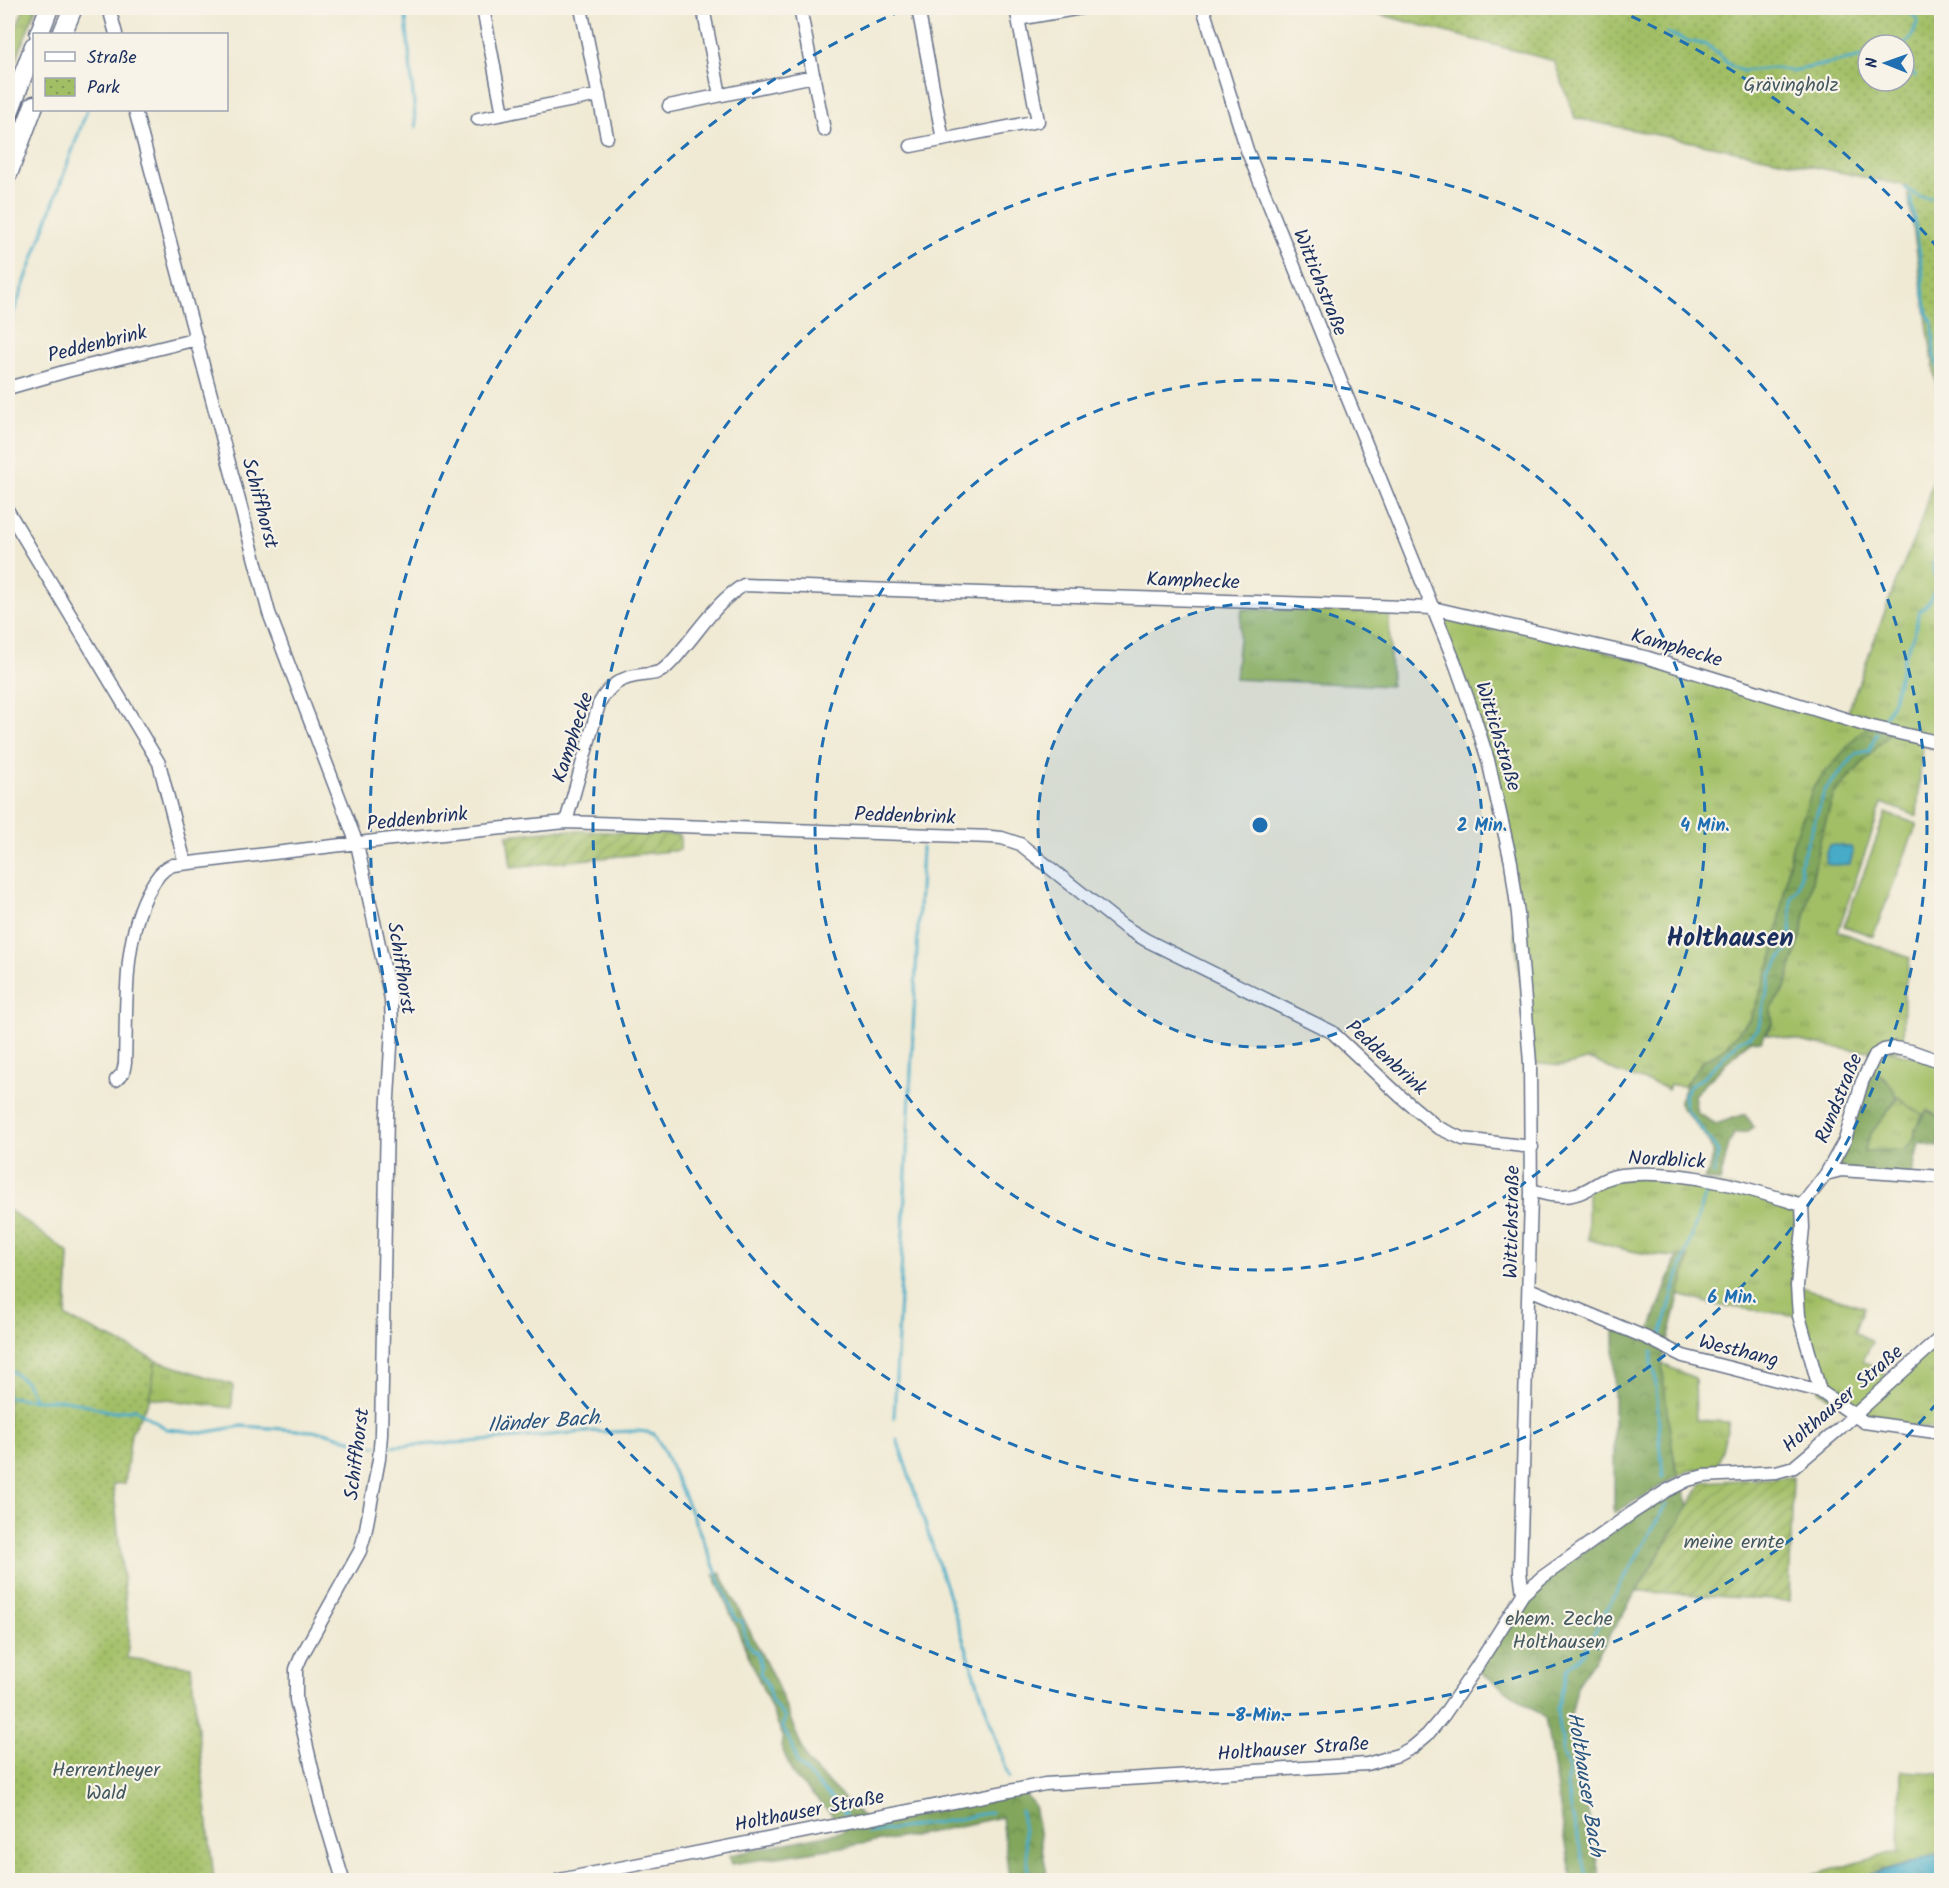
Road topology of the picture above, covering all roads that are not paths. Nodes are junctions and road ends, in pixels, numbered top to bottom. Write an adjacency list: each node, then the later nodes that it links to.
1 (49, 8): 12 (highway)
2 (73, 8): 13 (highway)
3 (109, 8): 14 (street)
4 (483, 8): 22 (street)
5 (581, 8): 17 (street)
6 (703, 8): 18 (street)
7 (800, 8): 16 (street)
8 (918, 8): 27 (street)
9 (1081, 8): 11 (street)
10 (1203, 8): 33 (street, Wittichstraße)
11 (1017, 13): 27 (street)
12 (39, 33)
13 (62, 33)
14 (116, 33)
15 (33, 49): 23 (highway)
16 (814, 76): 18 (street); 25 (street)
17 (598, 94): 22 (street); 26 (street)
18 (720, 95): 19 (street)
19 (669, 106)
20 (33, 108): 29 (highway)
21 (135, 111): 30 (street, Schiffhorst)
22 (503, 114): 24 (street)
23 (8, 115)
24 (478, 119)
25 (824, 130)
26 (607, 137)
27 (943, 140): 28 (street)
28 (911, 146)
29 (8, 174)
30 (197, 339): 31 (street, Peddenbrink); 36 (street, Schiffhorst)
31 (8, 388)
32 (8, 512): 37 (street)
33 (1433, 608): 34 (street, Kamphecke); 35 (street, Kamphecke); 40 (street, Wittichstraße)
34 (1941, 743)
35 (566, 822): 36 (street, Peddenbrink); 40 (street, Peddenbrink)
36 (357, 844): 37 (street, Peddenbrink); 51 (street, Schiffhorst)
37 (184, 863): 39 (street, Peddenbrink)
38 (1941, 1062): 41 (street, Rundstraße)
39 (116, 1080)
40 (1532, 1147): 43 (street, Wittichstraße)
41 (1826, 1173): 42 (street); 44 (street, Rundstraße)
42 (1941, 1177)
43 (1531, 1190): 44 (street, Nordblick); 45 (street, Wittichstraße)
44 (1802, 1204): 47 (street)
45 (1529, 1289): 47 (street, Westhang); 50 (street, Wittichstraße)
46 (1941, 1336): 48 (street, Holthauser Straße)
47 (1820, 1391): 48 (street, Westhang)
48 (1853, 1416): 49 (street, Westhang); 50 (street, Holthauser Straße)
49 (1941, 1433)
50 (1522, 1594): 52 (street, Holthauser Straße)
51 (343, 1881)
52 (559, 1881)

